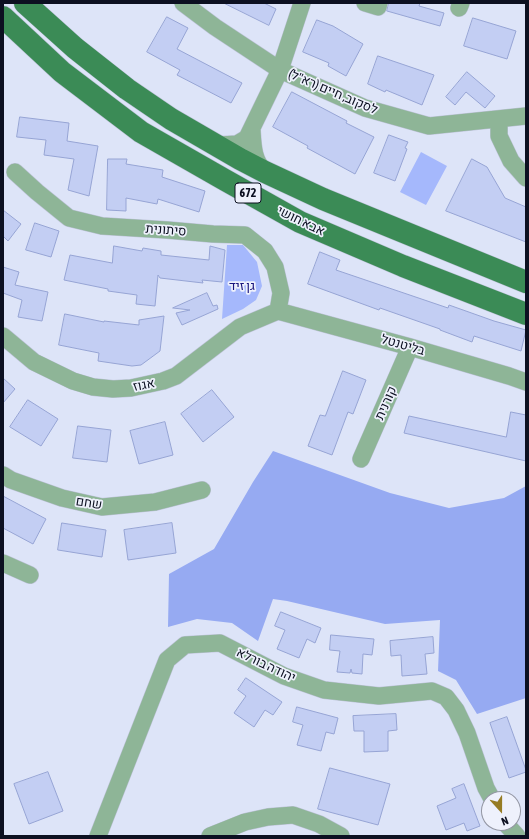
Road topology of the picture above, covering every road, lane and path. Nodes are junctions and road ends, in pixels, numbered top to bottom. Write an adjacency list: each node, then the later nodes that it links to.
1 (25, 3): 11 (main road, 672)
2 (183, 3): 7 (street, לסקוב, חיים (רא"ל))
3 (302, 3): 7 (street)
4 (365, 3): 5 (street)
5 (379, 3)
6 (3, 17): 17 (main road, אבא חושי / 672)
7 (280, 70): 9 (street, לסקוב, חיים (רא"ל)); 10 (street)
8 (526, 116): 9 (street, לסקוב, חיים (רא"ל))
9 (499, 119): 14 (street)
10 (252, 130): 11 (street); 13 (street)
11 (218, 145): 13 (main road, 672)
12 (16, 172): 16 (street, סיתונית)
13 (265, 172): 15 (main road, 672)
14 (526, 178)
15 (526, 282)
16 (278, 311): 18 (street, אגוז); 19 (street, בליטנטל)
17 (526, 314)
18 (3, 336)
19 (410, 347): 20 (street, בליטנטל); 21 (street, קורנית)
20 (526, 382)
21 (361, 459)
22 (3, 475): 23 (street, שחם)
23 (202, 490)
24 (3, 563): 25 (street)
25 (30, 576)
26 (488, 791): 27 (street, יהודה בורלא)
27 (98, 836)
28 (210, 836): 29 (street)
29 (341, 836)

